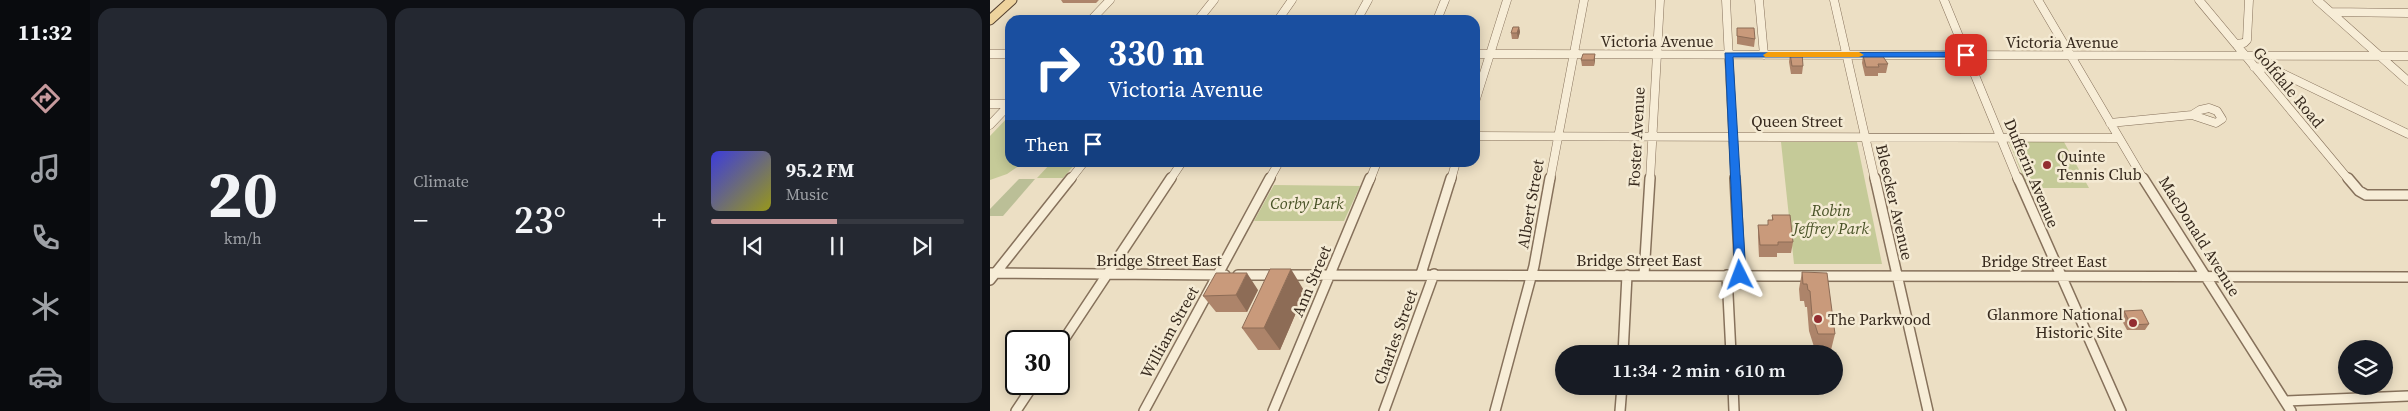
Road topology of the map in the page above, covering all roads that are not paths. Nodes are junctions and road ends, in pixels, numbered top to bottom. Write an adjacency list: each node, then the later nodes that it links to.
1 (1012, 0): 25 (main road)
2 (1110, 0): 20 (street)
3 (1214, 0): 21 (street)
4 (1292, 0): 22 (street)
5 (1368, 0): 23 (street)
6 (1445, 0): 24 (street)
7 (1507, 0): 30 (street)
8 (1584, 0): 31 (street, Albert Street)
9 (1660, 0): 32 (street, Foster Avenue)
10 (1726, 0): 33 (street)
11 (1759, 0): 34 (street)
12 (1834, 0): 35 (street, Bleecker Avenue)
13 (1944, 0): 36 (street, Dufferin Avenue)
14 (2038, 0): 37 (street, MacDonald Avenue)
15 (2199, 0): 26 (street, Golfdale Road)
16 (2249, 0): 26 (street)
17 (2317, 0): 18 (street)
18 (2331, 12): 19 (street); 39 (street)
19 (2408, 13)
20 (1096, 15)
21 (1202, 15)
22 (1282, 15)
23 (1360, 15)
24 (1439, 15)
25 (990, 20)
26 (2236, 44): 38 (street, Golfdale Road)
27 (990, 54): 28 (street)
28 (1005, 54)
29 (1480, 54): 30 (street, Victoria Avenue)
30 (1490, 54): 31 (street, Victoria Avenue); 43 (street)
31 (1574, 54): 32 (street, Victoria Avenue); 52 (street, Albert Street)
32 (1657, 55): 33 (street, Victoria Avenue); 53 (street, Foster Avenue)
33 (1728, 55): 34 (street, Victoria Avenue); 54 (street)
34 (1764, 55): 35 (street, Victoria Avenue)
35 (1846, 55): 36 (street, Victoria Avenue); 56 (street, Bleecker Avenue)
36 (1966, 55): 37 (street, Victoria Avenue); 55 (street, Dufferin Avenue)
37 (2069, 56): 38 (street, Victoria Avenue); 48 (street, MacDonald Avenue)
38 (2245, 56): 39 (street, Victoria Avenue); 41 (street, Golfdale Road)
39 (2380, 56): 40 (street, Victoria Avenue); 42 (street)
40 (2408, 56)
41 (2254, 67): 50 (street); 63 (street, Golfdale Road)
42 (2408, 81)
43 (1480, 86)
44 (990, 104): 45 (street)
45 (1005, 104)
46 (1005, 109): 49 (street)
47 (2192, 115): 48 (street)
48 (2110, 123): 57 (street, MacDonald Avenue)
49 (990, 125)
50 (2408, 134)
51 (1480, 136): 52 (street, Queen Street)
52 (1557, 136): 53 (street, Queen Street); 69 (street, Albert Street)
53 (1652, 136): 54 (street, Queen Street); 71 (street, Foster Avenue)
54 (1732, 136): 56 (street, Queen Street); 73 (street)
55 (1998, 136): 56 (street, Queen Street); 57 (street, Queen Street); 76 (street, Dufferin Avenue)
56 (1865, 137): 74 (street, Bleecker Avenue)
57 (2119, 138): 77 (street, MacDonald Avenue)
58 (1080, 167): 75 (street)
59 (1179, 167): 67 (street)
60 (1276, 167): 64 (street, William Street)
61 (1375, 167): 68 (street, Ann Street)
62 (1454, 167): 65 (street, Charles Street)
63 (2408, 195)
64 (1218, 274): 67 (street, Bridge Street East); 68 (street, Bridge Street East); 88 (street, William Street)
65 (1421, 274): 66 (street, Bridge Street East); 68 (street, Bridge Street East)
66 (1434, 274): 69 (street, Bridge Street East); 90 (street, Charles Street)
67 (1107, 275): 75 (street, Bridge Street East); 79 (street)
68 (1329, 275): 89 (street, Ann Street)
69 (1531, 275): 70 (street, Bridge Street East); 91 (street, Albert Street)
70 (1627, 275): 71 (street, Bridge Street East); 80 (street)
71 (1644, 275): 72 (street, Bridge Street East)
72 (1727, 275): 73 (street, Bridge Street East); 81 (street)
73 (1740, 275): 74 (street, Bridge Street East)
74 (1896, 275): 76 (street, Bridge Street East); 94 (street, Bleecker Avenue)
75 (992, 276)
76 (2060, 276): 77 (street, Bridge Street East); 95 (street, Dufferin Avenue)
77 (2206, 276): 78 (street, Bridge Street East); 86 (street, MacDonald Avenue)
78 (2408, 277)
79 (1070, 330)
80 (1623, 345)
81 (1731, 345)
82 (1027, 395): 87 (street)
83 (1621, 395): 92 (street)
84 (1733, 395): 93 (street)
85 (2408, 396): 86 (street)
86 (2285, 401): 96 (street, MacDonald Avenue)
87 (1016, 411)
88 (1144, 411)
89 (1274, 411)
90 (1384, 411)
91 (1495, 411)
92 (1620, 411)
93 (1734, 411)
94 (1928, 411)
95 (2121, 411)
96 (2292, 411)

